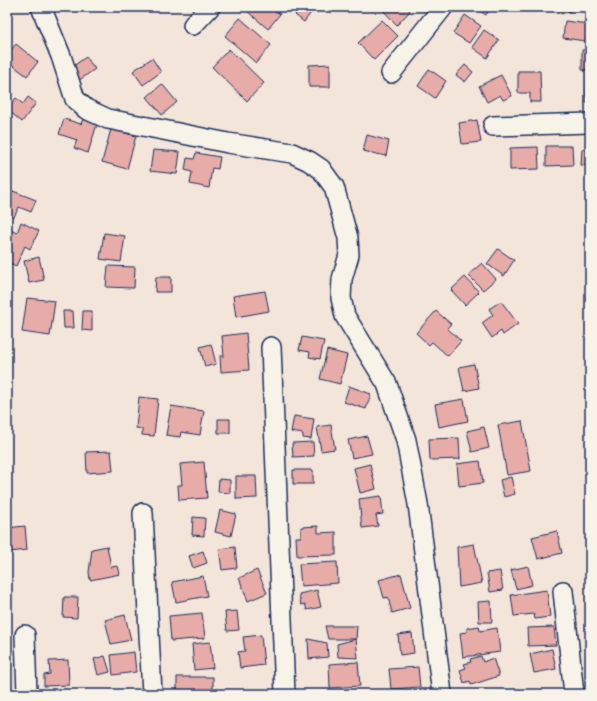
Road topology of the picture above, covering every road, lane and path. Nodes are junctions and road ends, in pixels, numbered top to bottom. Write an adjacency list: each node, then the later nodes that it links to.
1 (41, 7): 15 (street)
2 (210, 7): 4 (street)
3 (443, 7): 5 (street)
4 (193, 25)
5 (391, 73)
6 (590, 123): 7 (street)
7 (493, 126)
8 (271, 347): 14 (street)
9 (143, 513): 13 (street)
10 (563, 591): 16 (street)
11 (25, 635): 12 (street)
12 (27, 694)
13 (152, 694)
14 (285, 694)
15 (442, 694)
16 (574, 694)

